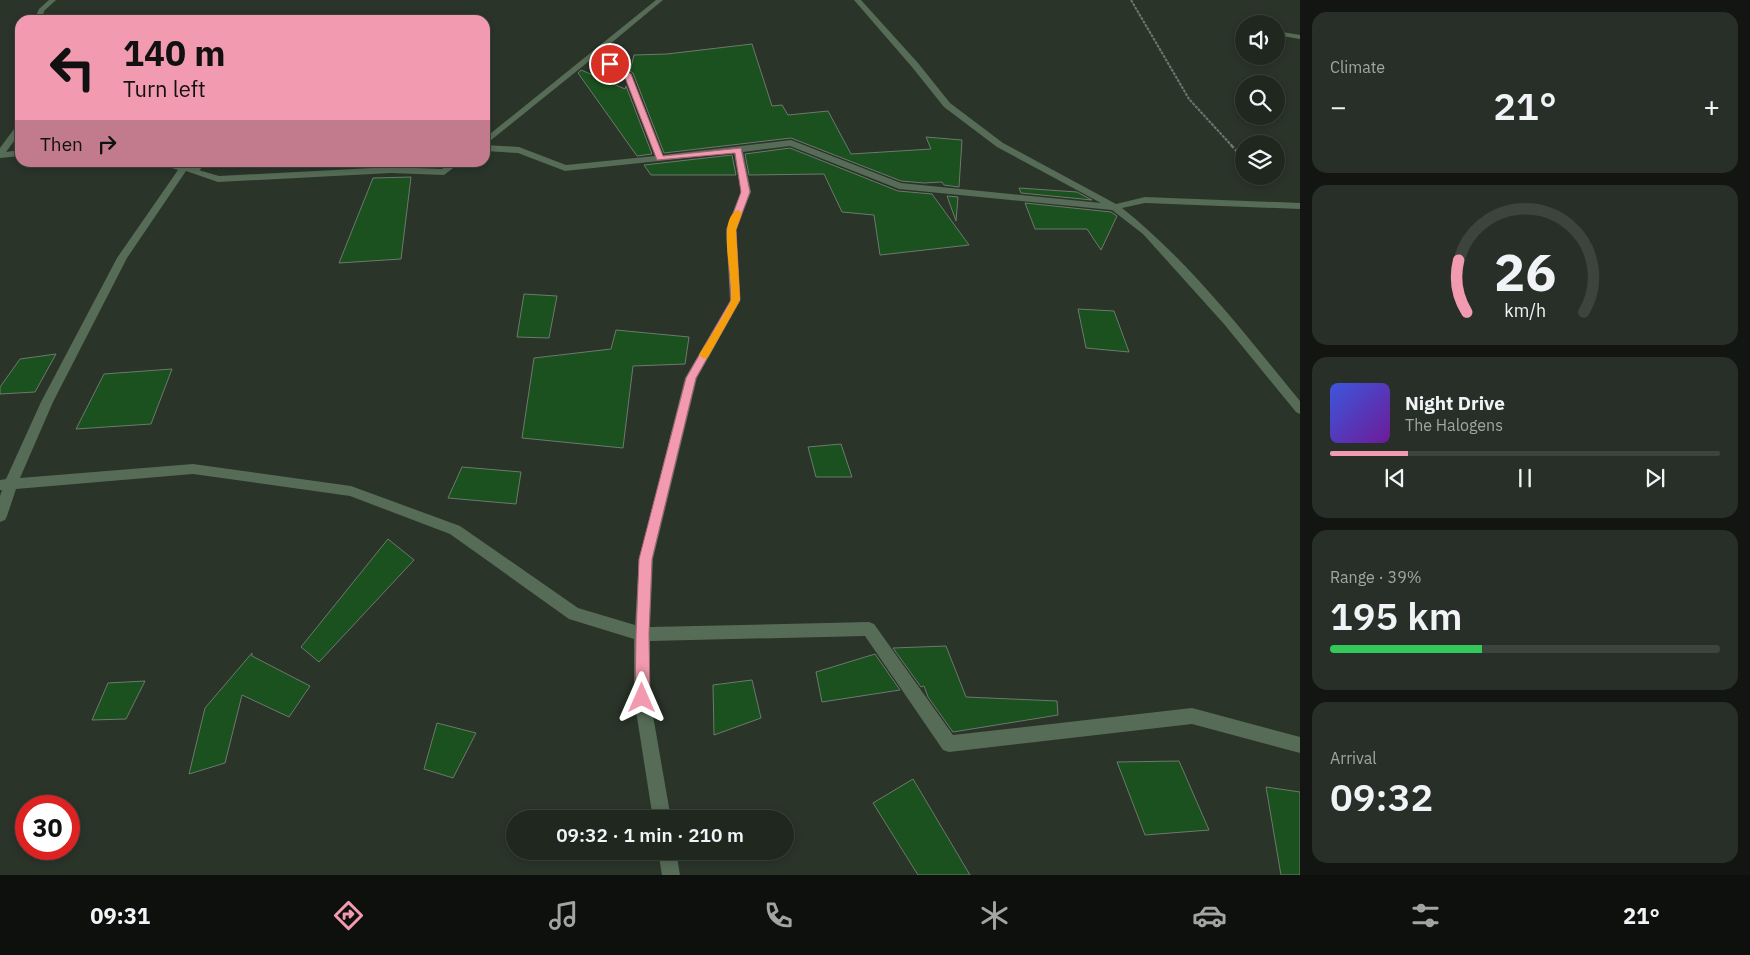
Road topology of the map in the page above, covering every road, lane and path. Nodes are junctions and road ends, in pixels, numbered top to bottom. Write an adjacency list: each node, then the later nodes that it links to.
1 (53, 0): 5 (street)
2 (660, 0): 8 (street)
3 (857, 0): 20 (street)
4 (1131, 0): 12 (path)
5 (40, 15)
6 (1285, 35): 7 (street)
7 (1300, 37)
8 (592, 54): 10 (street); 16 (street)
9 (15, 134): 15 (street)
10 (490, 138)
11 (490, 148): 16 (street)
12 (1235, 149)
13 (738, 150): 16 (street); 20 (street); 24 (street)
14 (15, 154): 15 (street)
15 (0, 155)
16 (660, 158)
17 (193, 167): 18 (street); 22 (street)
18 (451, 167)
19 (1300, 206): 20 (street)
20 (1115, 207): 21 (street)
21 (1300, 409)
22 (6, 484): 23 (street); 24 (street)
23 (0, 516)
24 (642, 634): 25 (street); 26 (street)
25 (1300, 745)
26 (661, 810)
27 (668, 860): 28 (street)
28 (671, 875)

